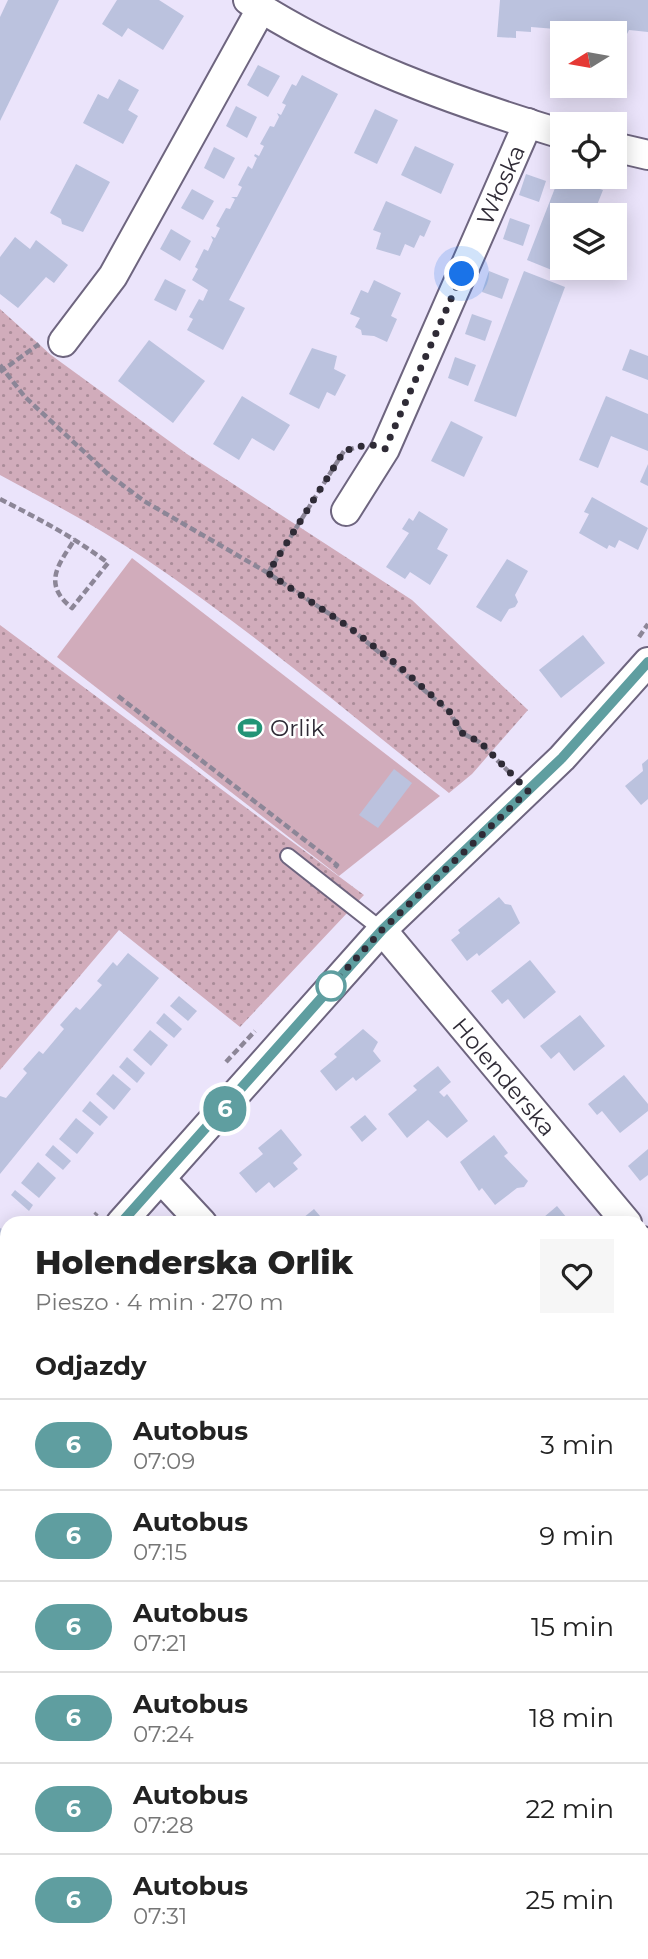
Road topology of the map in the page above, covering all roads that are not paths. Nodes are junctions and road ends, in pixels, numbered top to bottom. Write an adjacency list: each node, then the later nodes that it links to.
1 (255, 4): 2 (street, Włoska); 6 (street, Włoska)
2 (528, 123): 3 (street, Włoska); 7 (street, Włoska)
3 (550, 130)
4 (627, 150): 5 (street)
5 (648, 155)
6 (63, 342)
7 (346, 511)
8 (642, 651): 10 (street)
9 (288, 856): 10 (lane)
10 (382, 930): 11 (street); 14 (street, Holenderska)
11 (163, 1180): 12 (street); 13 (street)
12 (128, 1216)
13 (196, 1216)
14 (621, 1216)

